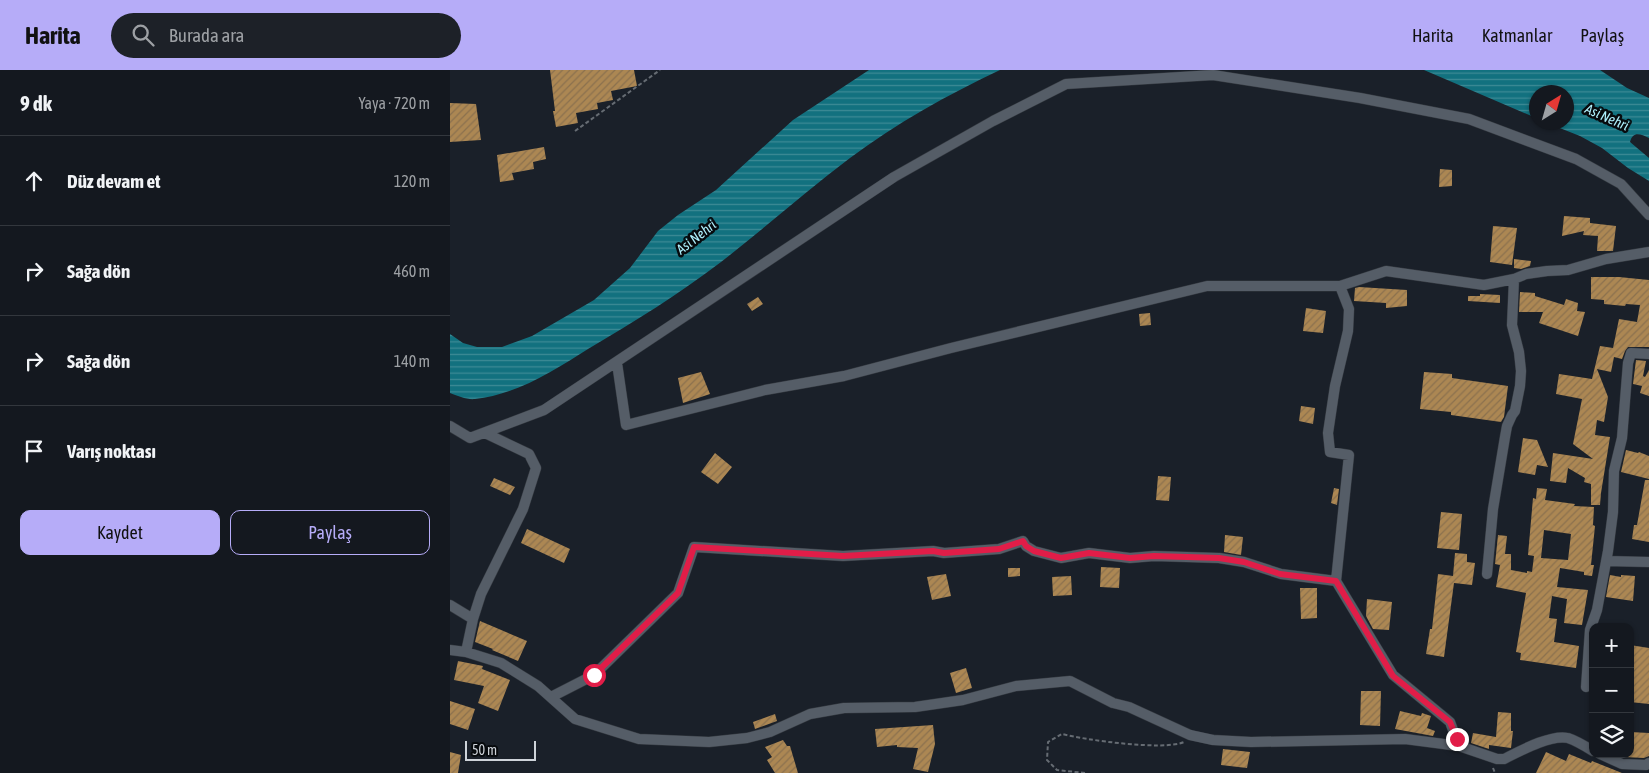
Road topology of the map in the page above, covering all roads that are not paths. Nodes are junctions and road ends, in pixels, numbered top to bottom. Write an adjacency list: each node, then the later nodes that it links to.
1 (1649, 215): 6 (street)
2 (1649, 252): 3 (street)
3 (1514, 279): 4 (street); 11 (street)
4 (1340, 286): 6 (street); 12 (street)
5 (1649, 354): 9 (street)
6 (617, 363): 8 (street)
7 (450, 426): 8 (street)
8 (485, 433): 14 (street)
9 (1606, 562): 10 (street); 17 (street)
10 (1649, 562)
11 (1487, 574)
12 (1336, 581): 18 (street); 19 (street)
13 (450, 605): 14 (street)
14 (473, 619): 16 (street)
15 (450, 650): 16 (street)
16 (466, 652): 18 (street)
17 (1586, 687)
18 (551, 697): 19 (street)
19 (1459, 746): 20 (street)
20 (1589, 749)
21 (1609, 758): 22 (street)
22 (1649, 763)

